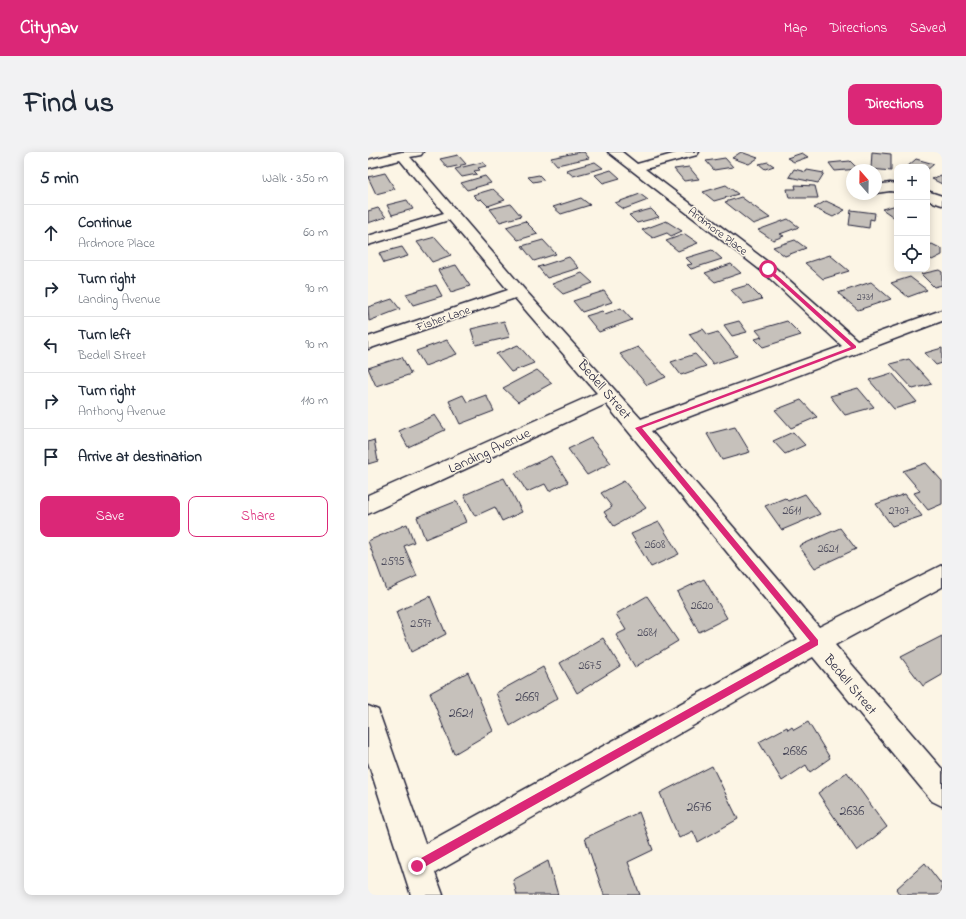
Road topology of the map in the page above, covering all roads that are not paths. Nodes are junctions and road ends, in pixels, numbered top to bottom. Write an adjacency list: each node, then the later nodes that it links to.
1 (614, 152): 5 (street, Ardmore Place)
2 (692, 152): 5 (street)
3 (411, 154): 4 (street); 10 (street, Bedell Street)
4 (368, 164)
5 (634, 168): 15 (street, Ardmore Place)
6 (882, 188): 7 (street)
7 (894, 188)
8 (930, 196): 9 (street)
9 (942, 201)
10 (453, 214): 11 (street); 12 (street, Bedell Street)
11 (368, 241)
12 (518, 292): 14 (street, Fisher Lane); 16 (street, Bedell Street)
13 (942, 315): 15 (street)
14 (368, 343)
15 (854, 347): 17 (street)
16 (610, 395): 17 (street, Bedell Street); 18 (street, Landing Avenue)
17 (638, 428): 20 (street, Bedell Street)
18 (368, 505)
19 (942, 575): 20 (street)
20 (816, 642): 22 (street, Bedell Street); 23 (street)
21 (368, 720): 23 (street)
22 (942, 791)
23 (417, 866): 24 (street)
24 (427, 895)

